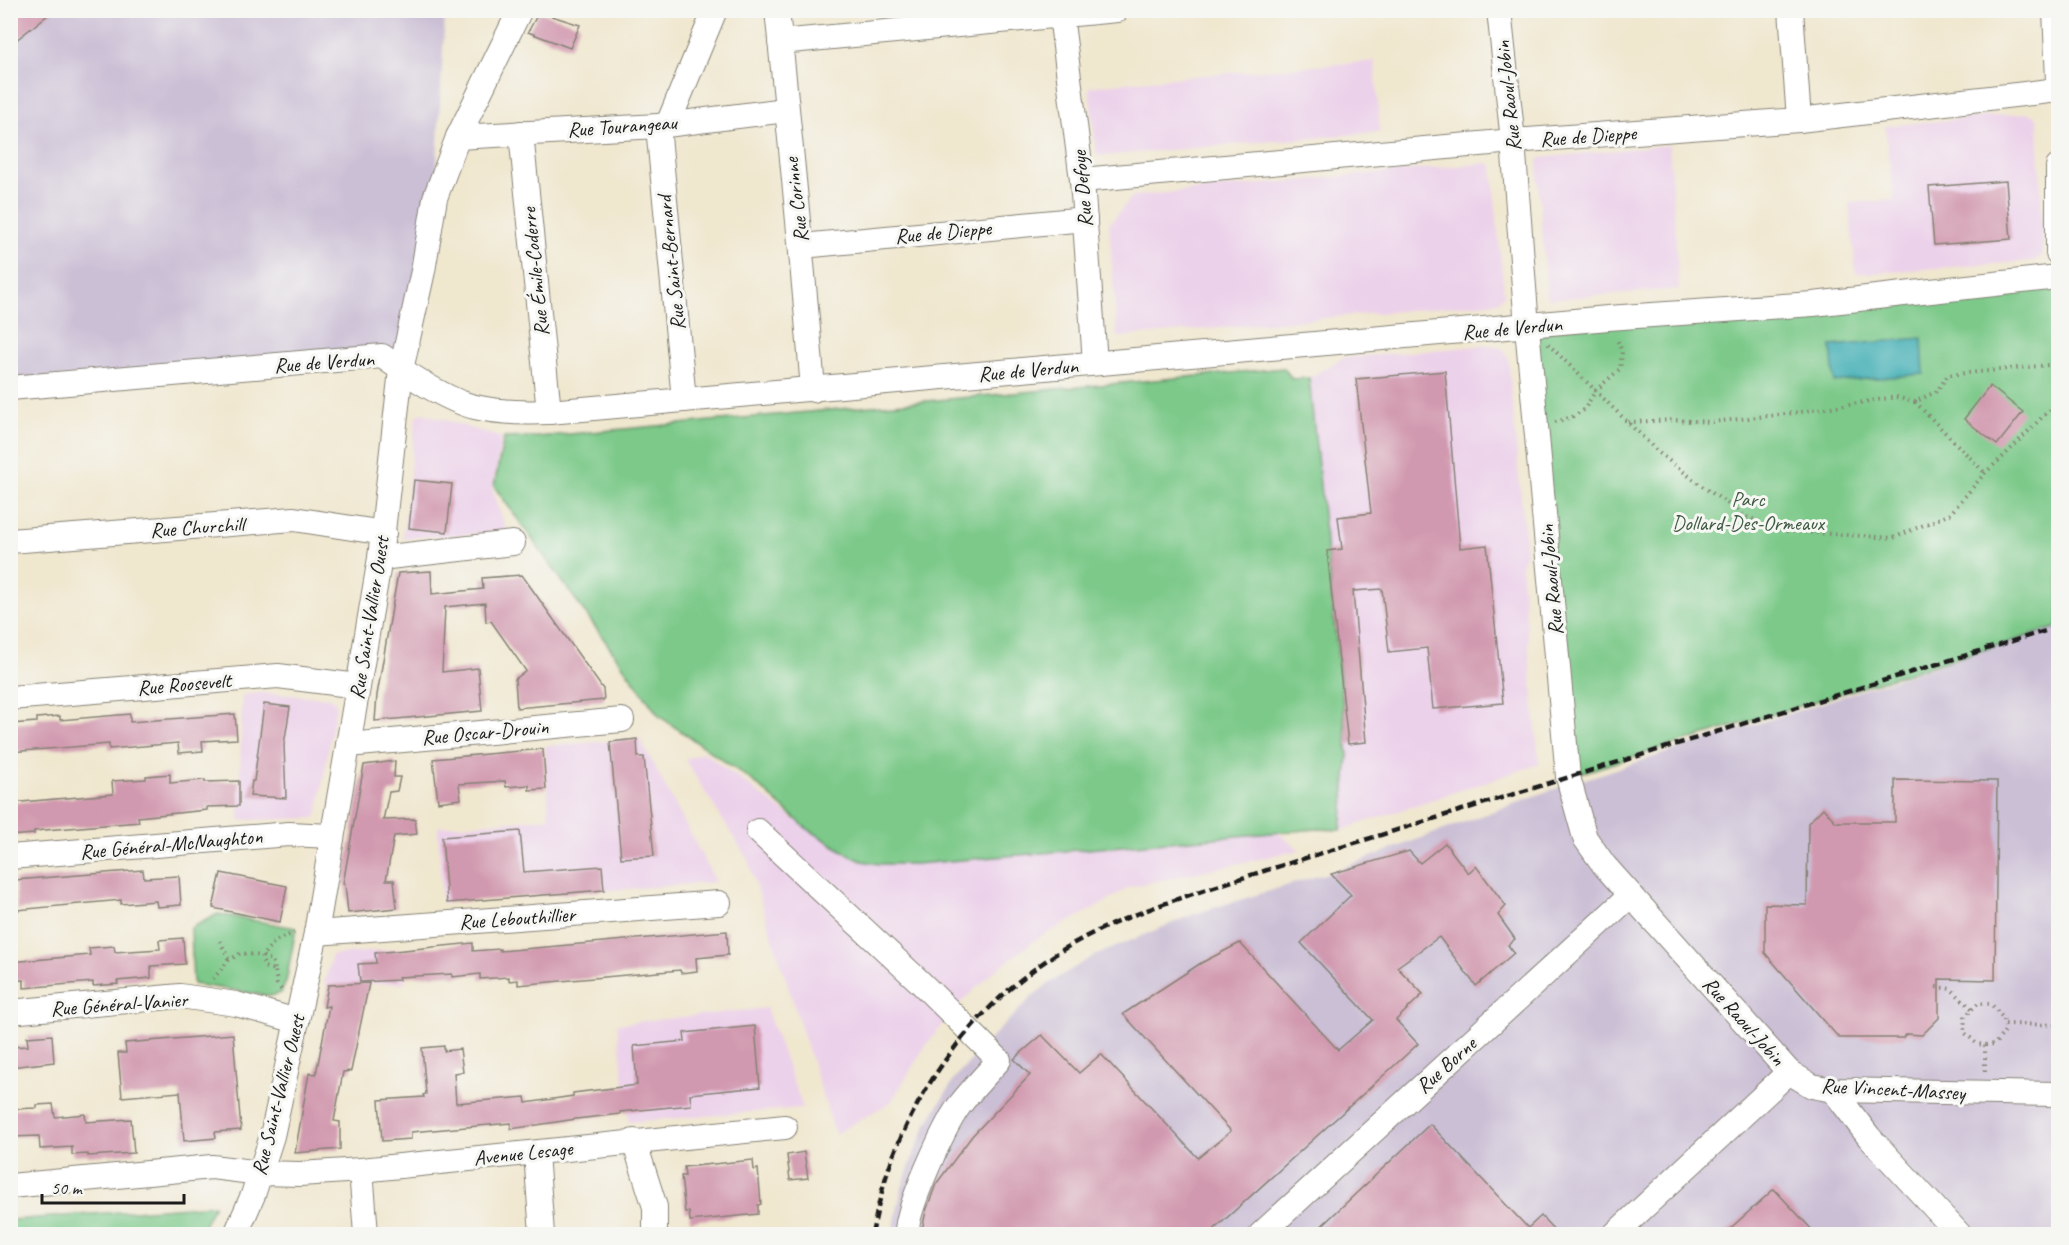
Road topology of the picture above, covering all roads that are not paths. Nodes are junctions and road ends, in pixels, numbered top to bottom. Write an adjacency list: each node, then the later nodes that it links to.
1 (520, 10): 16 (street, Rue Saint-Vallier Ouest)
2 (715, 10): 14 (street, Rue Saint-Bernard)
3 (777, 10): 9 (street, Rue Corinne)
4 (1117, 10): 8 (street)
5 (1499, 10): 17 (street, Rue Raoul-Jobin)
6 (1791, 10): 13 (street)
7 (2055, 10): 10 (street)
8 (1061, 15): 9 (street); 19 (street, Rue Defoye)
9 (780, 42): 12 (street, Rue Corinne)
10 (2058, 81)
11 (2058, 90): 13 (street, Rue de Dieppe)
12 (786, 110): 14 (street, Rue Tourangeau); 21 (street, Rue Corinne)
13 (1799, 120): 17 (street, Rue de Dieppe)
14 (663, 125): 15 (street, Rue Tourangeau); 29 (street, Rue Saint-Bernard)
15 (520, 133): 16 (street, Rue Tourangeau); 30 (street, Rue Émile-Coderre)
16 (458, 136): 26 (street, Rue Saint-Vallier Ouest)
17 (1513, 141): 19 (street, Rue de Dieppe); 24 (street, Rue Raoul-Jobin)
18 (2058, 167): 22 (street)
19 (1082, 180): 20 (street, Rue Defoye)
20 (1085, 219): 21 (street, Rue de Dieppe); 25 (street, Rue Defoye)
21 (802, 246): 28 (street, Rue Corinne)
22 (2058, 253)
23 (2058, 277): 24 (street, Rue de Verdun)
24 (1527, 327): 25 (street, Rue de Verdun); 42 (street, Rue Raoul-Jobin)
25 (1095, 363): 28 (street, Rue de Verdun)
26 (401, 370): 27 (street, Rue de Verdun); 30 (street, Rue de Verdun); 31 (street, Rue Saint-Vallier Ouest)
27 (10, 388)
28 (813, 390): 29 (street, Rue de Verdun)
29 (684, 400): 30 (street, Rue de Verdun)
30 (549, 412)
31 (384, 533): 32 (street, Rue Churchill); 34 (street, Rue Saint-Vallier Ouest)
32 (10, 541)
33 (513, 543): 34 (street)
34 (380, 558): 35 (street, Rue Saint-Vallier Ouest)
35 (358, 686): 36 (street, Rue Roosevelt); 38 (street, Rue Saint-Vallier Ouest)
36 (10, 698)
37 (622, 720): 38 (street, Rue Oscar-Drouin)
38 (348, 745): 40 (street, Rue Saint-Vallier Ouest)
39 (758, 831): 60 (street)
40 (331, 836): 41 (street, Rue Général-McNaughton); 44 (street, Rue Saint-Vallier Ouest)
41 (10, 857)
42 (1631, 895): 47 (street, Rue Raoul-Jobin); 61 (street, Rue Borne)
43 (719, 903): 44 (street, Rue Lebouthillier)
44 (316, 933): 46 (street, Rue Saint-Vallier Ouest)
45 (10, 1012): 46 (street, Rue Général-Vanier)
46 (297, 1021): 54 (street, Rue Saint-Vallier Ouest)
47 (1789, 1071): 48 (street, Rue Vincent-Massey); 62 (street)
48 (1833, 1090): 49 (street, Rue Vincent-Massey); 63 (street)
49 (2058, 1094)
50 (785, 1127): 51 (street, Avenue Lesage)
51 (634, 1141): 52 (street, Avenue Lesage); 59 (street)
52 (536, 1153): 53 (street, Avenue Lesage); 58 (street)
53 (361, 1170): 54 (street, Avenue Lesage); 57 (street)
54 (260, 1173): 55 (street, Avenue Lesage); 56 (street, Rue Saint-Vallier Ouest)
55 (10, 1186)
56 (236, 1234)
57 (366, 1234)
58 (542, 1234)
59 (655, 1234)
60 (906, 1234)
61 (1261, 1234)
62 (1615, 1234)
63 (1959, 1234)

